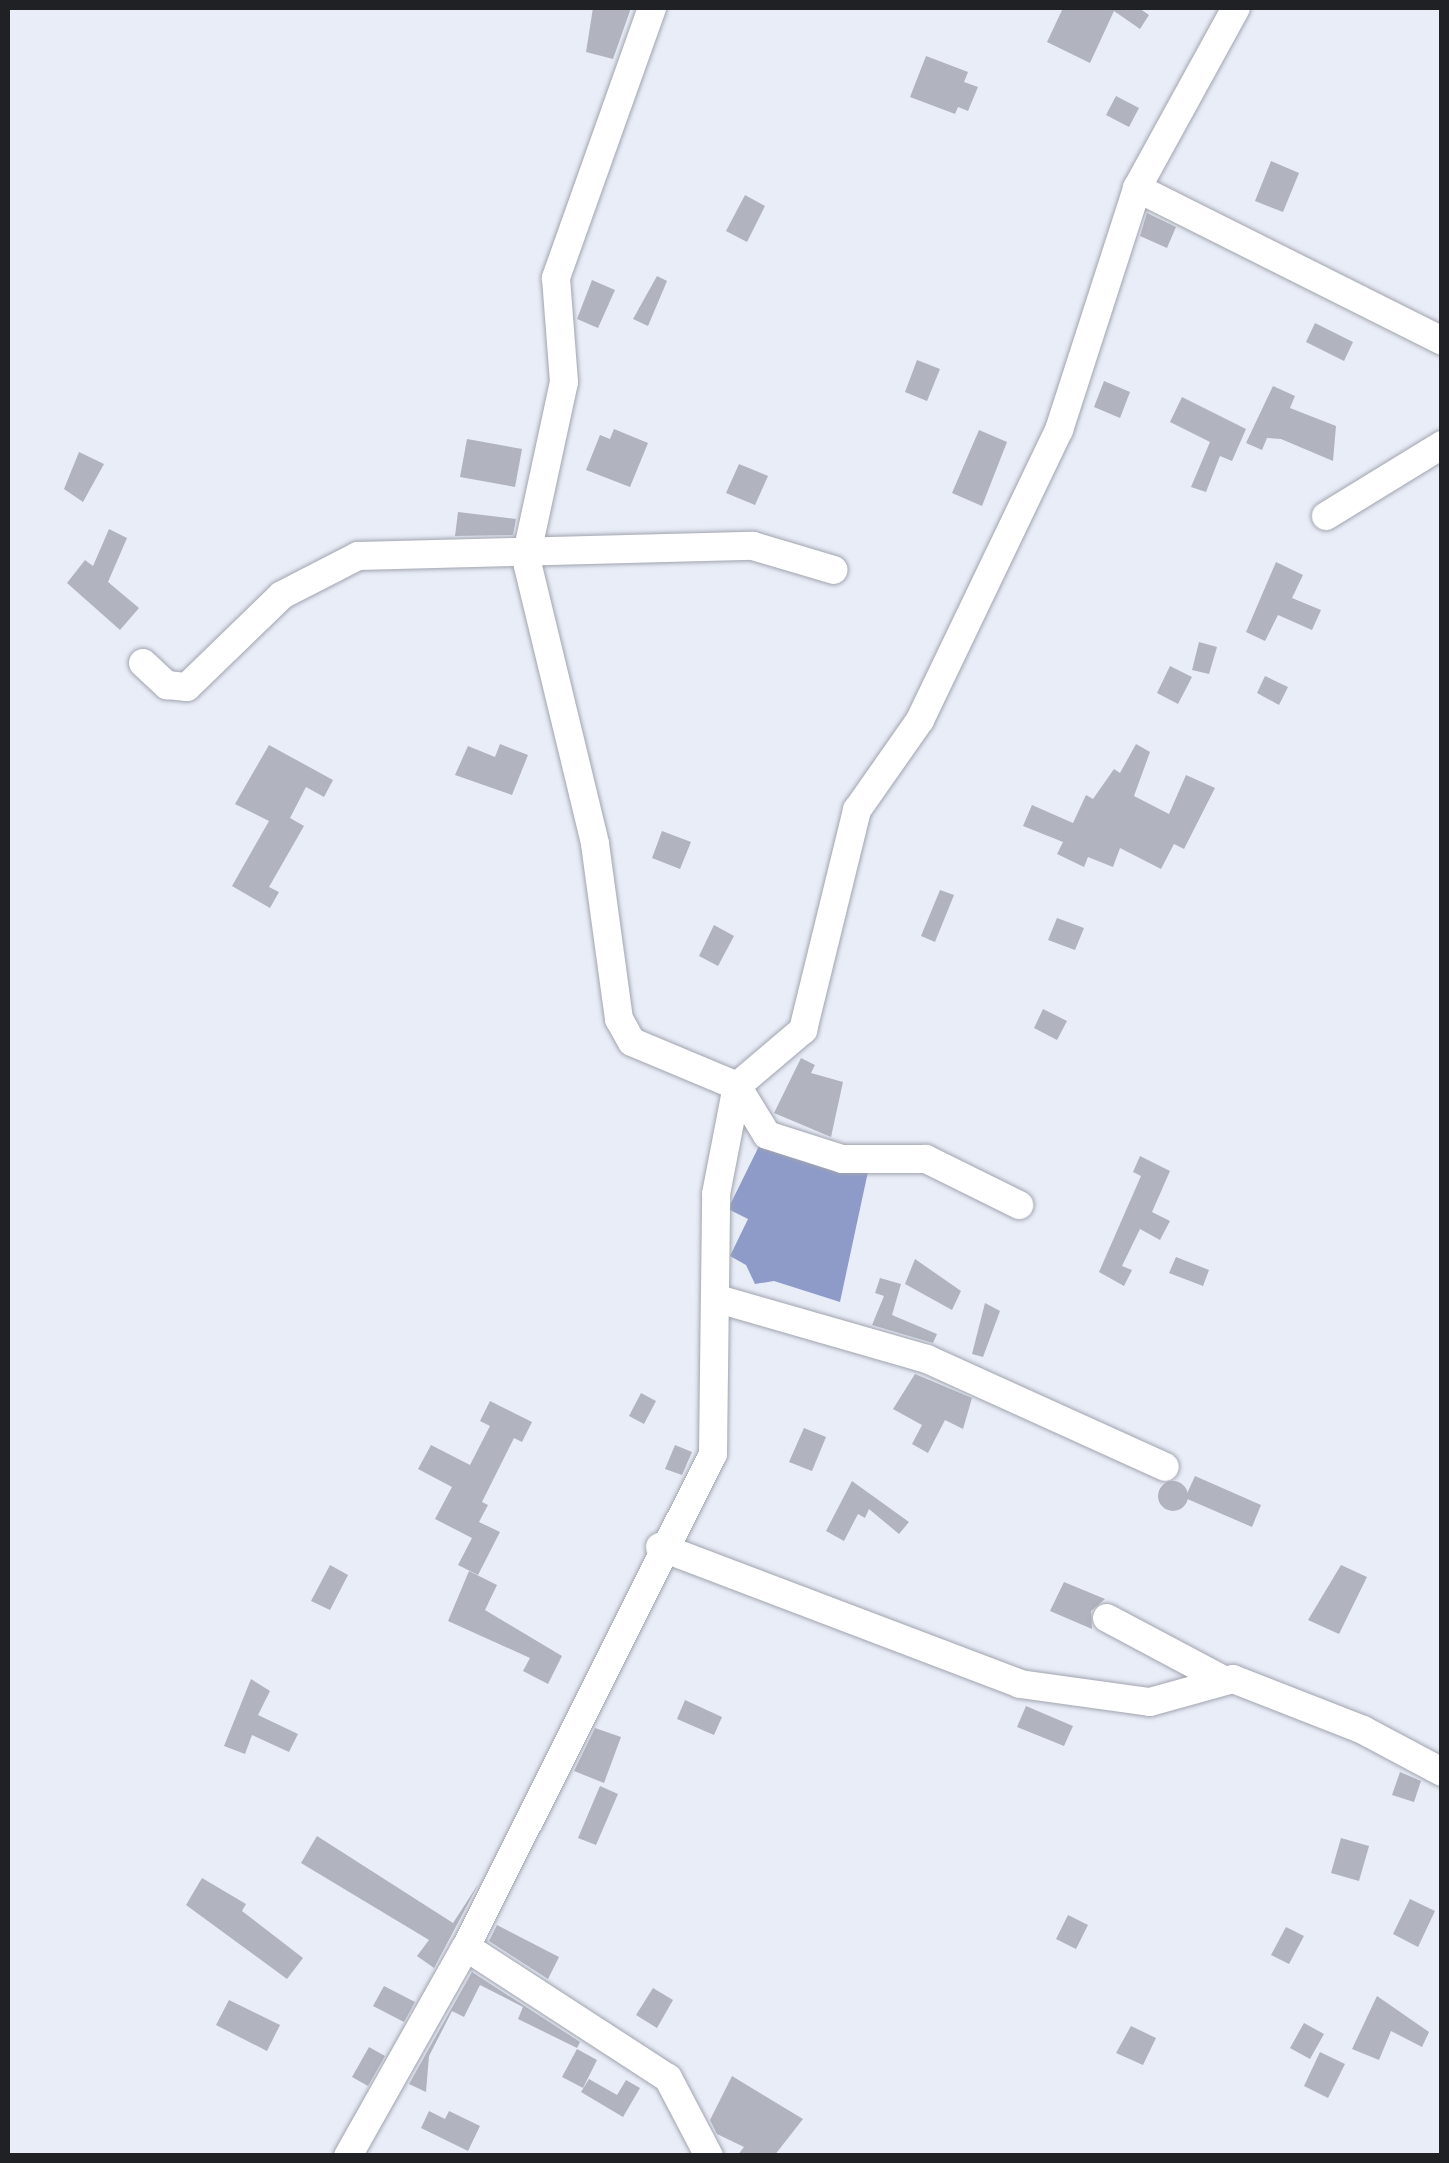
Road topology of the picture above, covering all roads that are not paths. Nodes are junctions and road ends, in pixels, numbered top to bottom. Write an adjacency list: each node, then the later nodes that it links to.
1 (652, 8): 7 (street)
2 (1236, 8): 3 (street)
3 (1137, 188): 4 (street); 10 (street)
4 (1442, 341)
5 (1442, 445): 6 (street)
6 (1326, 516)
7 (526, 558): 8 (street); 9 (street); 10 (street)
8 (834, 570)
9 (143, 663)
10 (737, 1086): 11 (street); 12 (street)
11 (1019, 1205)
12 (718, 1298): 13 (street); 14 (street)
13 (1164, 1467)
14 (660, 1548): 16 (street); 18 (street)
15 (1107, 1618): 16 (street)
16 (1220, 1678): 17 (street)
17 (1442, 1772)
18 (466, 1946): 19 (street); 20 (street)
19 (348, 2156)
20 (709, 2156)

